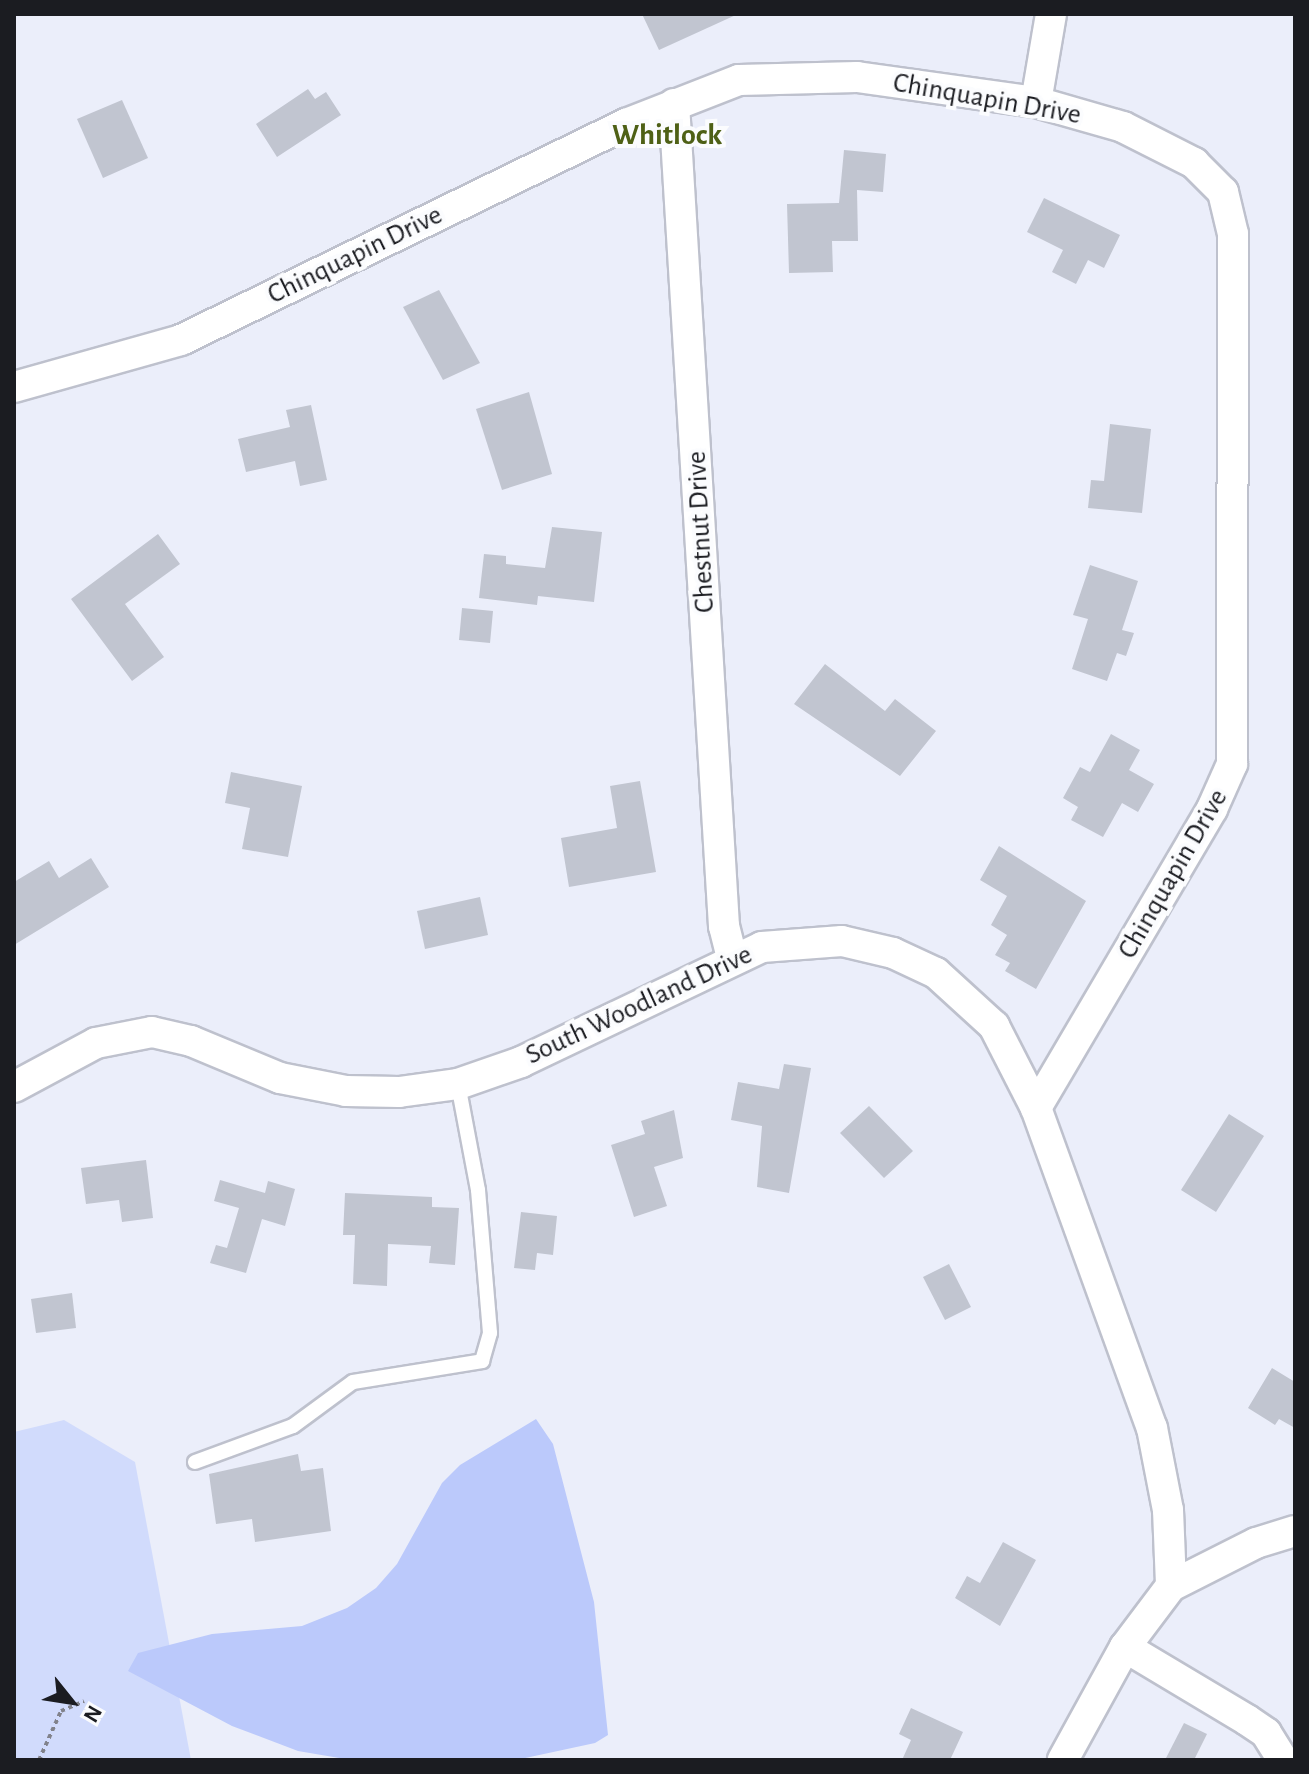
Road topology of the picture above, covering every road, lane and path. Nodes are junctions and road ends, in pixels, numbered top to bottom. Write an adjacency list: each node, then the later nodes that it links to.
1 (1051, 14): 2 (street)
2 (1036, 102): 3 (street, Chinquapin Drive); 8 (street, Chinquapin Drive)
3 (674, 104): 4 (street, Chinquapin Drive); 5 (street, Chestnut Drive)
4 (14, 387)
5 (732, 959): 6 (street, South Woodland Drive); 8 (street, South Woodland Drive)
6 (458, 1084): 7 (street, South Woodland Drive); 9 (lane)
7 (14, 1087)
8 (1036, 1108): 11 (street, South Woodland Drive)
9 (195, 1462)
10 (1295, 1531): 11 (street)
11 (1171, 1586): 12 (street)
12 (1125, 1647): 15 (street); 16 (street)
13 (84, 1701): 14 (path)
14 (39, 1760)
15 (1063, 1760)
16 (1283, 1760)

